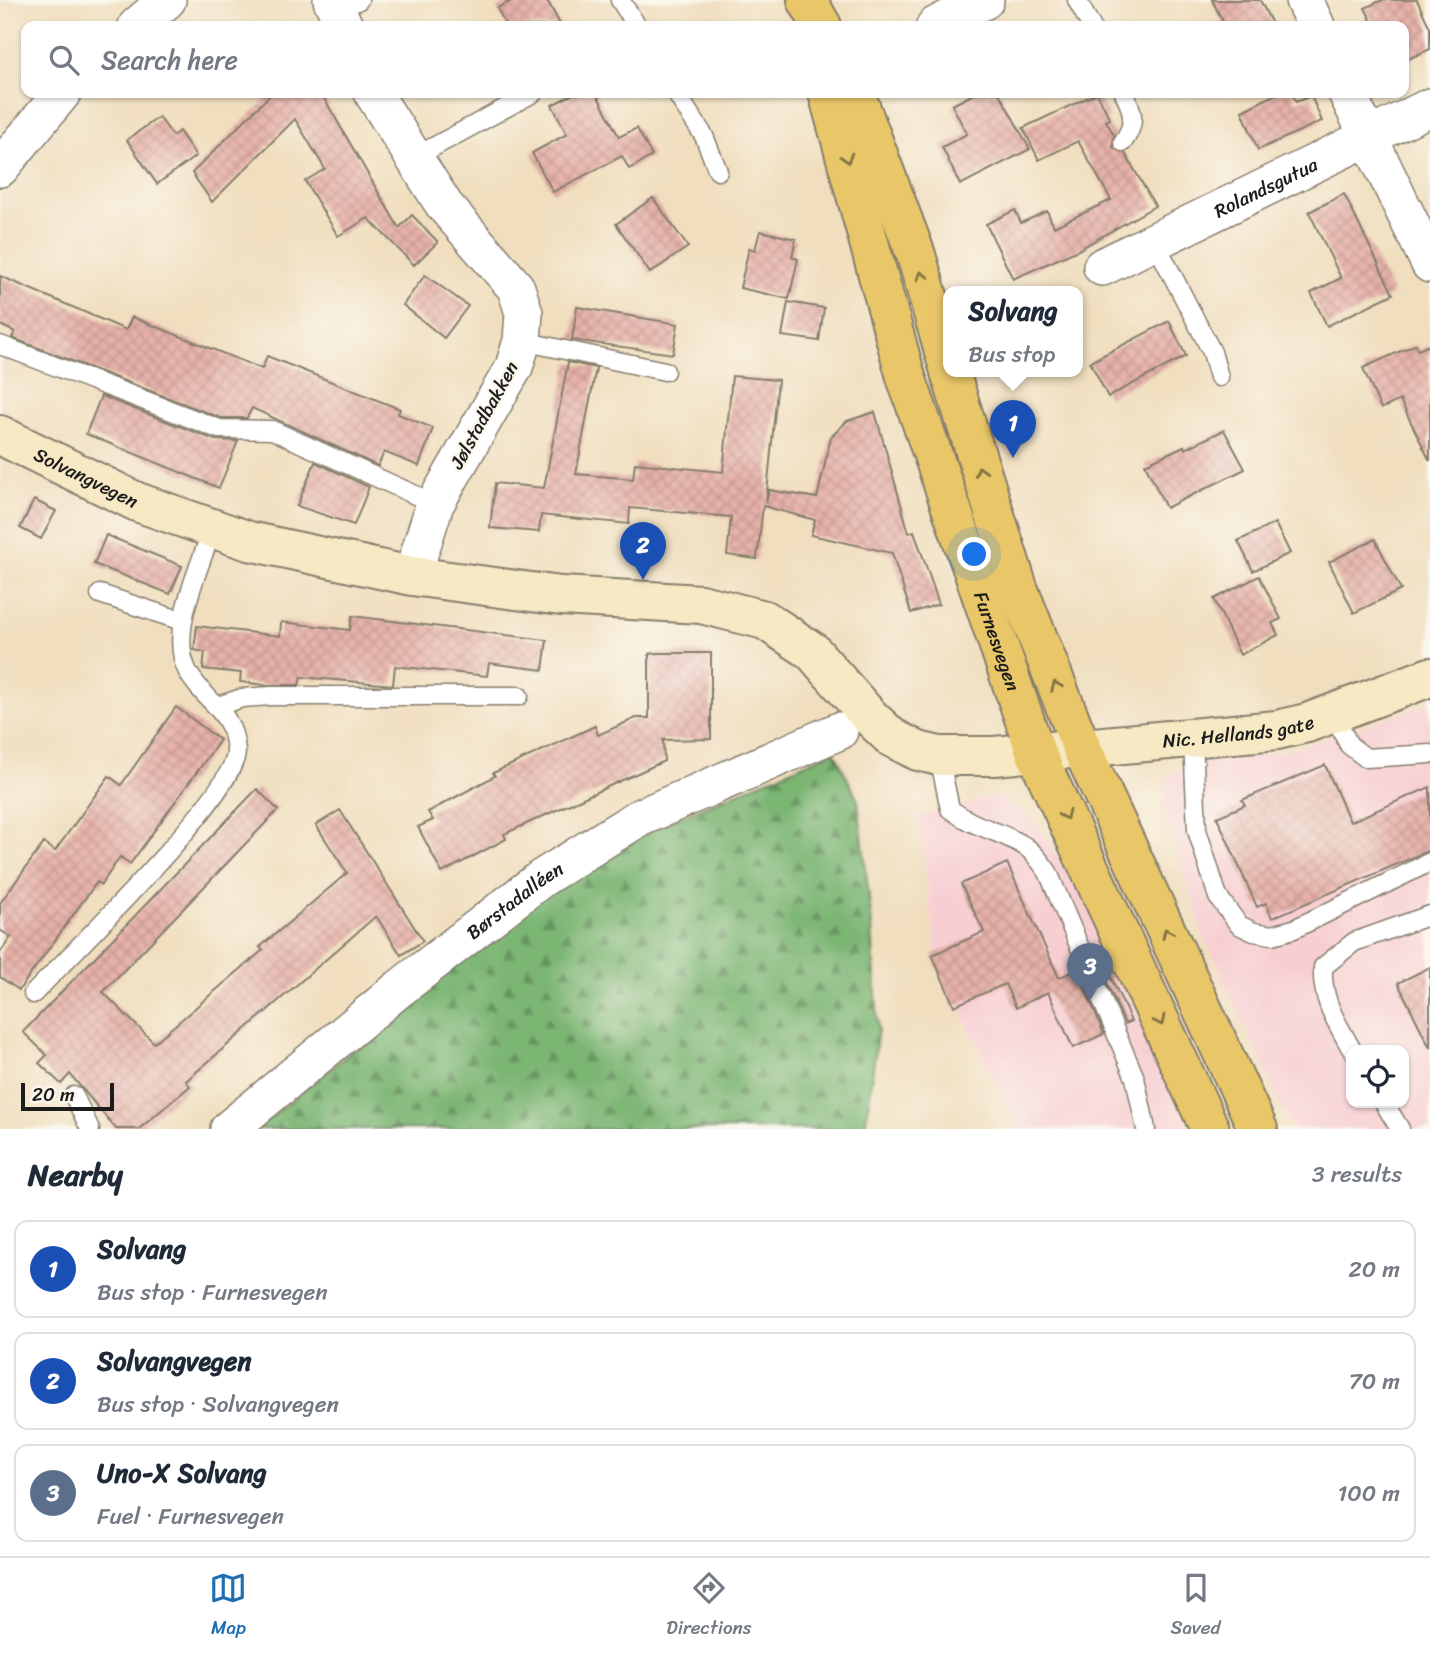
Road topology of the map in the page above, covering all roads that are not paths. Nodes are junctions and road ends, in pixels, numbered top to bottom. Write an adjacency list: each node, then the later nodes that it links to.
1 (167, 0): 7 (street)
2 (620, 0): 8 (lane)
3 (806, 0): 9 (main road); 10 (main road)
4 (985, 0): 11 (street)
5 (1077, 0): 12 (lane)
6 (1304, 0): 13 (street)
7 (142, 21)
8 (635, 21)
9 (810, 21)
10 (819, 21)
11 (945, 21)
12 (1088, 21)
13 (1314, 21)
14 (58, 98): 26 (street)
15 (376, 98): 25 (street, Jølstadbakken)
16 (524, 98): 25 (lane)
17 (679, 98): 27 (lane)
18 (829, 98): 50 (main road, Furnesvegen, one-way to 50)
19 (857, 98): 33 (main road, one-way to 19)
20 (1126, 98): 24 (lane)
21 (1349, 98): 23 (street)
22 (1430, 107): 23 (street, Rolandsgutua)
23 (1369, 138): 28 (street, Rolandsgutua); 29 (street)
24 (1123, 142)
25 (414, 158): 31 (street, Jølstadbakken)
26 (0, 168)
27 (718, 171)
28 (1154, 240): 30 (street, Rolandsgutua); 36 (lane)
29 (1430, 264)
30 (1102, 267)
31 (522, 341): 34 (lane); 38 (street, Jølstadbakken)
32 (0, 345): 38 (lane)
33 (943, 348)
34 (665, 371)
35 (952, 377): 49 (main road, Furnesvegen, one-way to 35)
36 (1219, 377)
37 (0, 435): 39 (main road, Solvangvegen)
38 (435, 504): 40 (street, Jølstadbakken)
39 (212, 529): 40 (main road, Solvangvegen); 42 (lane)
40 (412, 576): 52 (main road, Solvangvegen)
41 (100, 594): 42 (lane)
42 (182, 621): 45 (lane)
43 (1430, 677): 46 (main road, Nic. Hellands gate)
44 (519, 695): 45 (lane)
45 (218, 706): 55 (lane)
46 (1333, 713): 48 (main road, Nic. Hellands gate); 51 (lane)
47 (839, 731): 60 (street, Børstadalléen)
48 (1193, 739): 49 (main road, Nic. Hellands gate); 53 (lane)
49 (1082, 749): 50 (main road, Nic. Hellands gate); 63 (main road, Furnesvegen, one-way to 49)
50 (1037, 753): 52 (main road, Solvangvegen); 62 (main road, Furnesvegen, one-way to 62)
51 (1430, 754)
52 (939, 756): 61 (lane)
53 (1430, 862)
54 (1430, 915): 56 (lane)
55 (33, 994)
56 (1350, 1045)
57 (74, 1096): 59 (lane)
58 (1387, 1108): 64 (lane)
59 (90, 1129)
60 (229, 1129)
61 (1146, 1129)
62 (1210, 1129)
63 (1258, 1129)
64 (1400, 1129)

